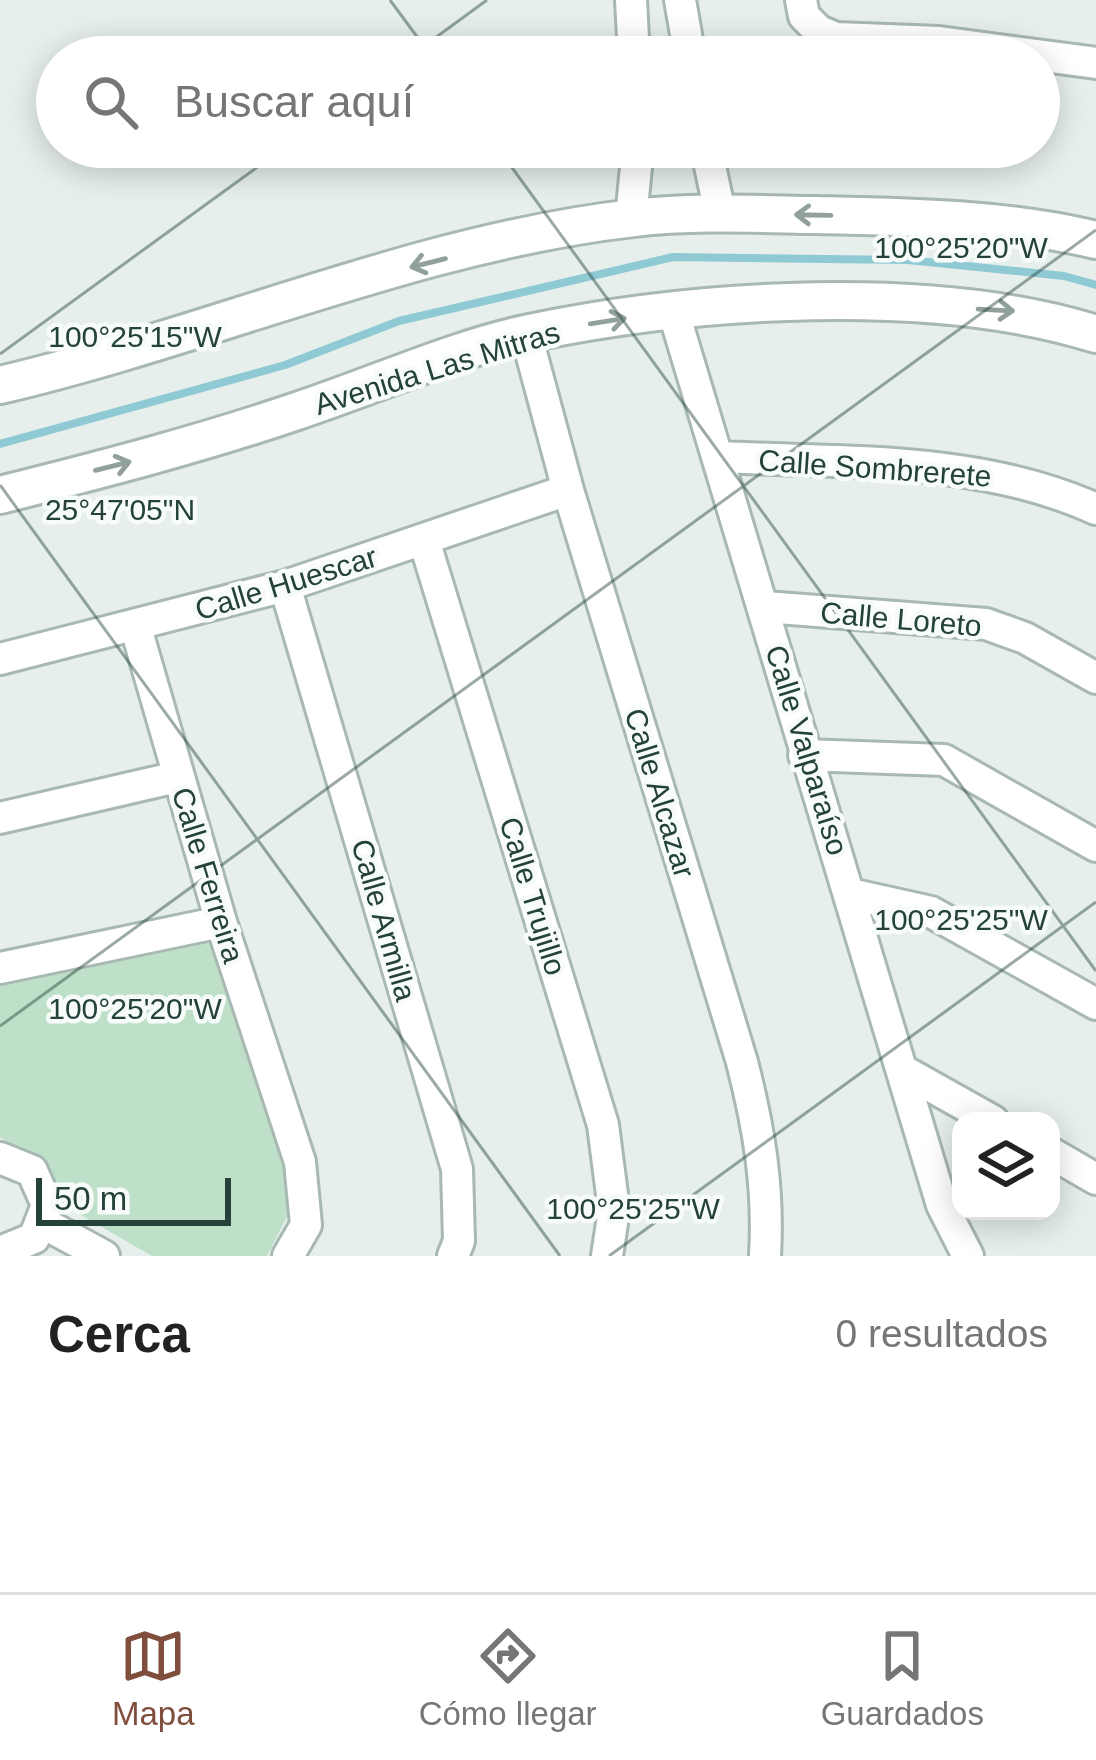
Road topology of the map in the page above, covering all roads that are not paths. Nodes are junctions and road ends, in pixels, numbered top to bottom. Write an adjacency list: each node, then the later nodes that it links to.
1 (631, 0): 4 (street)
2 (680, 0): 5 (street)
3 (801, 0): 6 (street)
4 (633, 36)
5 (686, 36)
6 (831, 36)
7 (1060, 58): 8 (street)
8 (1096, 63)
9 (636, 168): 12 (street)
10 (710, 168): 11 (street)
11 (720, 213): 12 (street); 13 (street, one-way to 11)
12 (631, 218): 17 (street, one-way to 17)
13 (1096, 240)
14 (673, 310): 15 (street, Avenida Las Mitras, one-way to 14); 16 (street, Avenida Las Mitras, one-way to 16); 18 (street, Calle Valparaíso)
15 (526, 334): 19 (street, Calle Alcazar); 20 (street, Avenida Las Mitras, one-way to 15)
16 (1096, 334)
17 (0, 385)
18 (719, 458): 21 (street, Calle Sombrerete); 24 (street, Calle Valparaíso)
19 (568, 490): 22 (street, Calle Huescar); 47 (street, Calle Alcazar)
20 (0, 495)
21 (1096, 509)
22 (424, 540): 23 (street, Calle Huescar); 46 (street, Calle Trujillo)
23 (285, 586): 25 (street, Calle Huescar); 45 (street, Calle Armilla)
24 (765, 608): 27 (street, Calle Loreto); 28 (street, Calle Valparaíso)
25 (136, 628): 26 (street, Calle Huescar); 29 (street, Calle Ferreira)
26 (0, 659)
27 (1096, 678)
28 (804, 754): 31 (street); 32 (street, Calle Valparaíso)
29 (177, 777): 30 (street); 33 (street, Calle Ferreira)
30 (0, 818)
31 (1096, 847)
32 (850, 894): 35 (street); 36 (street, Calle Valparaíso)
33 (221, 922): 34 (street); 44 (street, Calle Ferreira)
34 (0, 968)
35 (1096, 1004)
36 (902, 1070): 37 (street); 48 (street, Calle Valparaíso)
37 (977, 1112)
38 (0, 1158): 41 (street)
39 (1060, 1159): 40 (street)
40 (1096, 1179)
41 (43, 1223): 42 (street); 43 (street)
42 (2, 1254)
43 (104, 1256)
44 (288, 1256)
45 (453, 1256)
46 (607, 1256)
47 (766, 1256)
48 (968, 1256)

